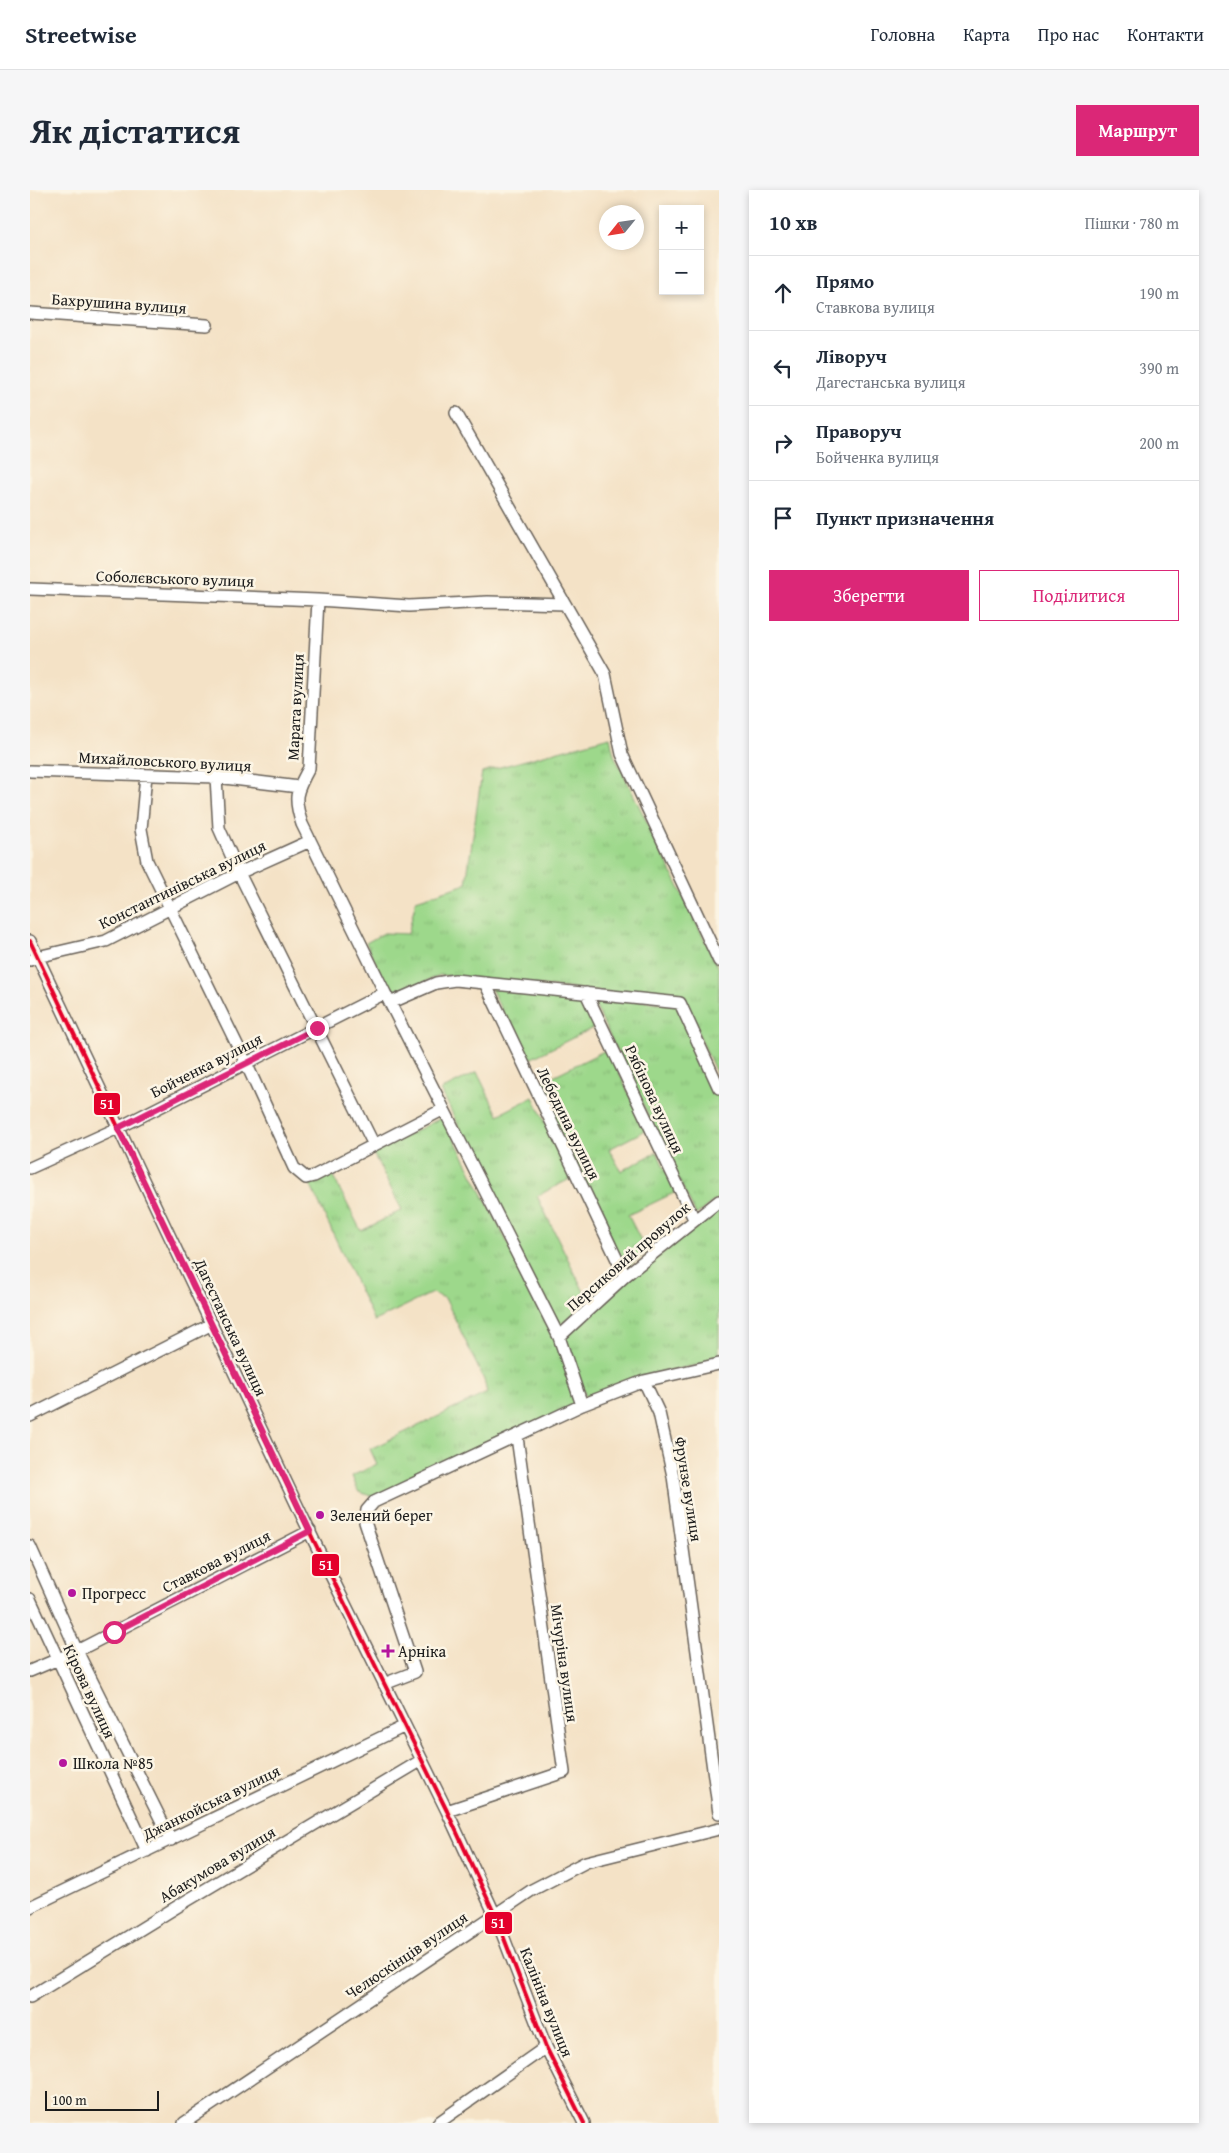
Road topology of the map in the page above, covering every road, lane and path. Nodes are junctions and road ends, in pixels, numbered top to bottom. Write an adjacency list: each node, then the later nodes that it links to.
1 (30, 312): 2 (street, Бахрушина вулиця)
2 (207, 325)
3 (456, 412): 6 (street)
4 (30, 588): 5 (street, Соболєвського вулиця)
5 (318, 600): 6 (street, Соболєвського вулиця); 10 (street, Марата вулиця)
6 (565, 604): 16 (street)
7 (30, 771): 8 (street, Михайловського вулиця)
8 (146, 775): 9 (street, Михайловського вулиця); 13 (street)
9 (216, 777): 10 (street, Михайловського вулиця); 12 (street)
10 (298, 787): 11 (street, Марата вулиця)
11 (310, 841): 12 (street, Константинівська вулиця); 19 (street, Марата вулиця)
12 (239, 873): 13 (street, Константинівська вулиця); 20 (street)
13 (170, 908): 15 (street, Константинівська вулиця); 21 (street)
14 (30, 941): 15 (street, Дагестанська вулиця)
15 (33, 958): 24 (street, Дагестанська вулиця)
16 (719, 960)
17 (485, 983): 18 (street, Бойченка вулиця); 19 (street, Бойченка вулиця); 29 (street, Лебедина вулиця)
18 (586, 993): 22 (street, Бойченка вулиця); 28 (street, Рябінова вулиця)
19 (387, 998): 20 (street, Бойченка вулиця); 23 (street, Марата вулиця)
20 (317, 1028): 21 (street, Бойченка вулиця); 25 (street)
21 (246, 1063): 24 (street, Бойченка вулиця); 25 (street)
22 (719, 1088)
23 (444, 1109): 25 (street); 31 (street, Марата вулиця)
24 (118, 1128): 26 (street, Бойченка вулиця); 30 (street, Дагестанська вулиця)
25 (374, 1145)
26 (30, 1168)
27 (719, 1201): 28 (street, Персиковий провулок)
28 (694, 1219): 29 (street, Персиковий провулок)
29 (625, 1276): 31 (street, Персиковий провулок)
30 (212, 1324): 35 (street); 37 (street, Дагестанська вулиця)
31 (559, 1337): 34 (street, Марата вулиця)
32 (719, 1364): 33 (street)
33 (644, 1381): 34 (street); 47 (street, Фрунзе вулиця)
34 (582, 1405): 36 (street)
35 (30, 1416)
36 (517, 1437): 43 (street); 46 (street, Мічуріна вулиця)
37 (310, 1531): 40 (street, Ставкова вулиця); 43 (street, Дагестанська вулиця)
38 (30, 1546): 40 (street, Кірова вулиця)
39 (30, 1599): 41 (street, Кірова вулиця)
40 (77, 1651): 41 (street, Ставкова вулиця); 49 (street, Кірова вулиця)
41 (57, 1659): 42 (street, Ставкова вулиця); 50 (street, Кірова вулиця)
42 (30, 1672)
43 (384, 1684): 44 (street, Дагестанська вулиця)
44 (405, 1726): 45 (street, Дагестанська вулиця); 49 (street, Джанкойська вулиця)
45 (422, 1760): 46 (street, Калініна вулиця); 53 (street, Абакумова вулиця)
46 (447, 1811): 52 (street, Калініна вулиця)
47 (719, 1813)
48 (719, 1829): 52 (street, Челюскінців вулиця)
49 (171, 1840): 50 (street, Джанкойська вулиця)
50 (147, 1851): 51 (street, Джанкойська вулиця)
51 (30, 1906)
52 (495, 1915): 54 (street, Калініна вулиця); 55 (street, Челюскінців вулиця)
53 (30, 1997)
54 (546, 2047): 56 (street); 57 (street, Калініна вулиця)
55 (184, 2123)
56 (438, 2123)
57 (584, 2123)

